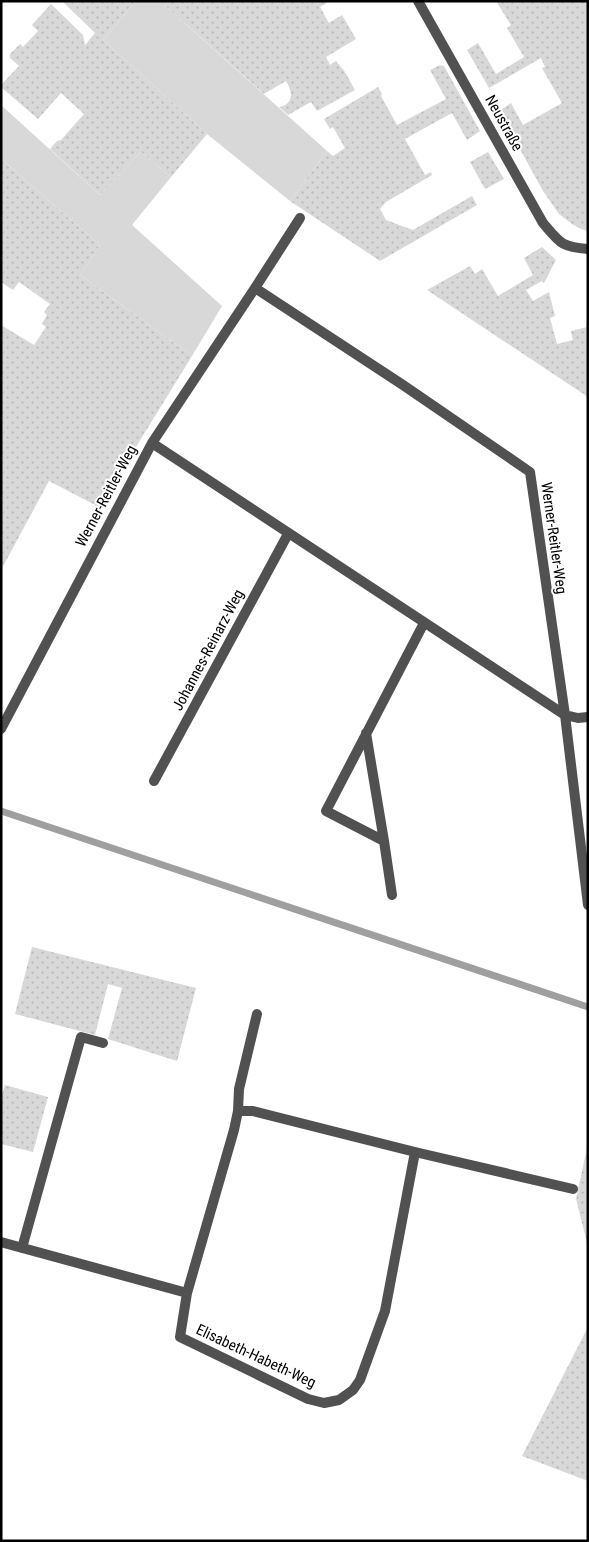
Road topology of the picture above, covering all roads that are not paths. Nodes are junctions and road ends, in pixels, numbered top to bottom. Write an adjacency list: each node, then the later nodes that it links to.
1 (418, 1): 3 (street, Neustraße)
2 (300, 218): 4 (street, Werner-Reitler-Weg)
3 (588, 249)
4 (256, 288): 5 (street, Werner-Reitler-Weg); 8 (street, Werner-Reitler-Weg)
5 (152, 443): 6 (street); 10 (street, Werner-Reitler-Weg)
6 (288, 534): 7 (street); 12 (street, Johannes-Reinarz-Weg)
7 (424, 623): 8 (street); 11 (street)
8 (564, 715): 9 (street); 15 (street, Werner-Reitler-Weg)
9 (588, 717)
10 (1, 729)
11 (366, 733): 13 (street); 13 (street)
12 (154, 781)
13 (384, 841): 14 (street)
14 (392, 895)
15 (588, 905)
16 (257, 1014): 18 (street, Elisabeth-Habeth-Weg)
17 (103, 1043): 22 (street)
18 (238, 1111): 19 (street); 23 (street, Elisabeth-Habeth-Weg)
19 (415, 1152): 20 (street); 23 (street, Elisabeth-Habeth-Weg)
20 (573, 1189)
21 (1, 1242): 22 (street)
22 (22, 1248): 23 (street)
23 (187, 1293)

